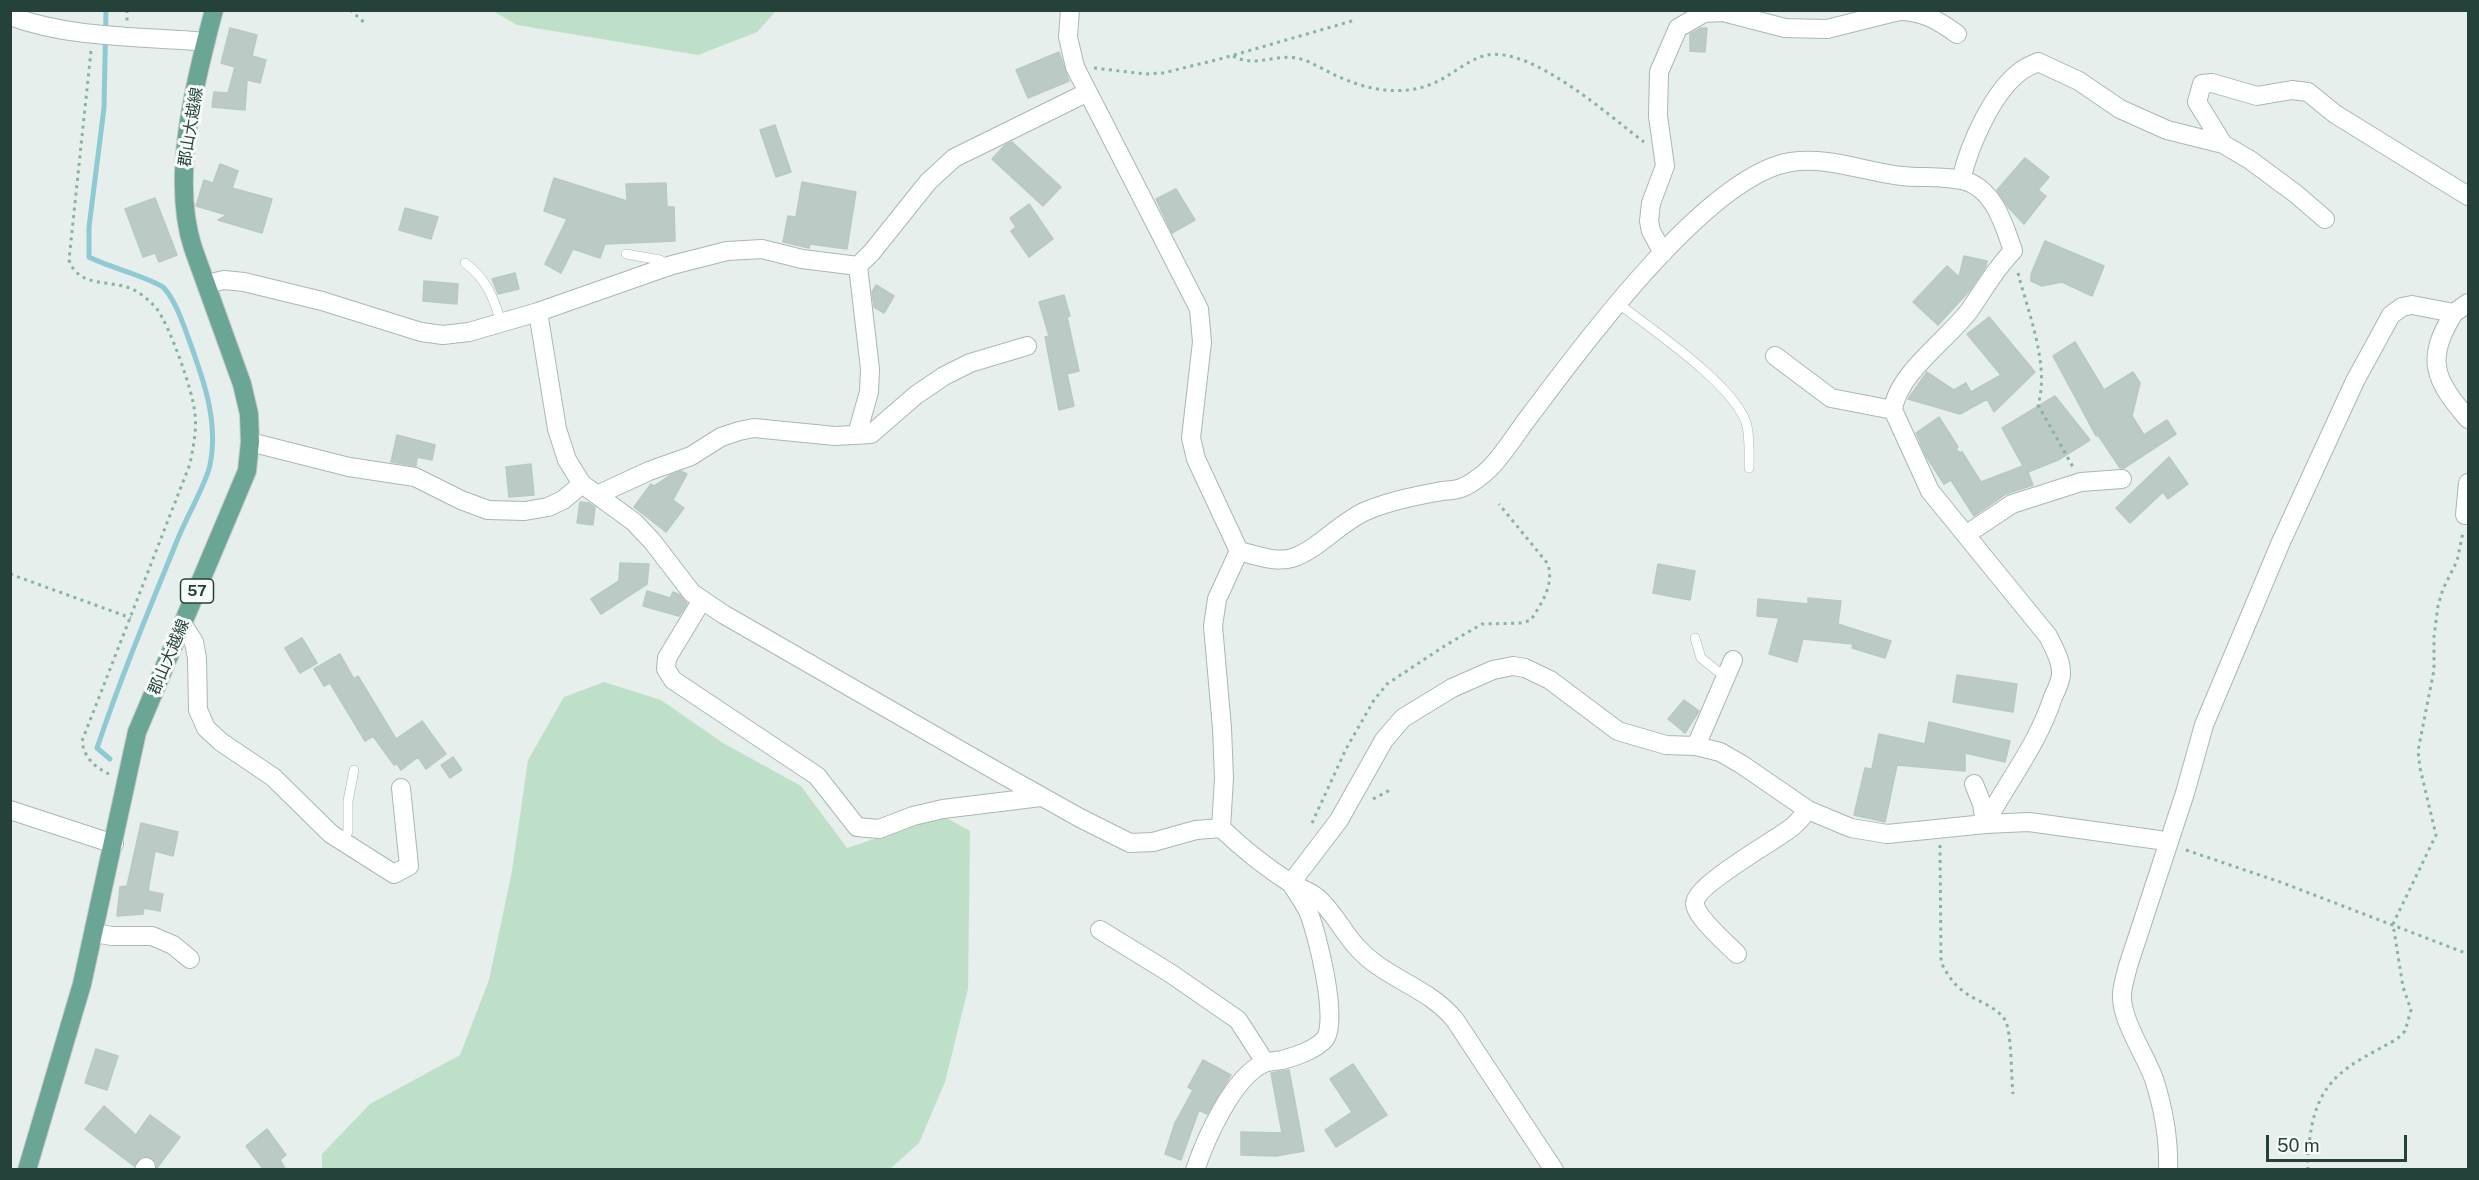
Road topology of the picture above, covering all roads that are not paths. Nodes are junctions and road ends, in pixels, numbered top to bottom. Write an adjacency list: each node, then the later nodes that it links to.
1 (214, 10): 6 (main road, 郡山大越線 / 57)
2 (1068, 11): 7 (street)
3 (1889, 12): 5 (street); 12 (street)
4 (10, 16): 6 (street)
5 (1957, 34)
6 (206, 42): 17 (main road, 郡山大越線 / 57)
7 (1086, 93): 16 (street); 35 (street)
8 (2223, 144): 9 (street); 10 (street); 11 (street)
9 (1961, 180): 12 (street); 24 (street)
10 (2469, 196)
11 (2325, 219)
12 (1663, 253): 18 (street)
13 (626, 254): 15 (lane)
14 (465, 263): 21 (lane)
15 (672, 266): 16 (street); 20 (street)
16 (858, 266): 26 (street)
17 (206, 284): 21 (street); 27 (main road, 郡山大越線 / 57)
18 (1619, 304): 28 (lane); 35 (street)
19 (2461, 308): 25 (street); 51 (street)
20 (538, 312): 21 (street); 31 (street)
21 (501, 323)
22 (1027, 346): 26 (street)
23 (1775, 356): 24 (street)
24 (1893, 410): 34 (street)
25 (2469, 419)
26 (857, 434): 32 (street)
27 (250, 442): 31 (street); 37 (main road, 郡山大越線 / 57)
28 (1749, 468)
29 (2122, 479): 34 (street)
30 (2469, 483): 33 (street)
31 (582, 484): 32 (street)
32 (597, 495): 36 (street)
33 (2465, 515)
34 (1966, 534): 48 (street)
35 (1239, 551): 49 (street)
36 (702, 600): 45 (street); 45 (street)
37 (183, 625): 50 (street); 52 (main road, 郡山大越線 / 57)
38 (1695, 638): 40 (lane)
39 (1732, 660): 40 (street)
40 (1725, 677): 41 (street)
41 (1696, 746): 47 (street); 53 (street)
42 (354, 770): 50 (lane)
43 (1974, 784): 48 (street)
44 (401, 788): 50 (street)
45 (1041, 796): 49 (street)
46 (10, 810): 52 (street)
47 (1808, 810): 48 (street); 56 (street)
48 (1985, 824): 51 (street)
49 (1221, 828): 53 (street)
50 (344, 843)
51 (2168, 843): 62 (street)
52 (114, 844): 55 (main road, 郡山大越線 / 57)
53 (1291, 884): 58 (street); 61 (street)
54 (1100, 930): 58 (street)
55 (94, 933): 57 (street); 59 (main road, 郡山大越線 / 57)
56 (1737, 954)
57 (190, 959)
58 (1265, 1062): 60 (street)
59 (27, 1170)
60 (1195, 1170)
61 (1554, 1170)
62 (2168, 1170)

